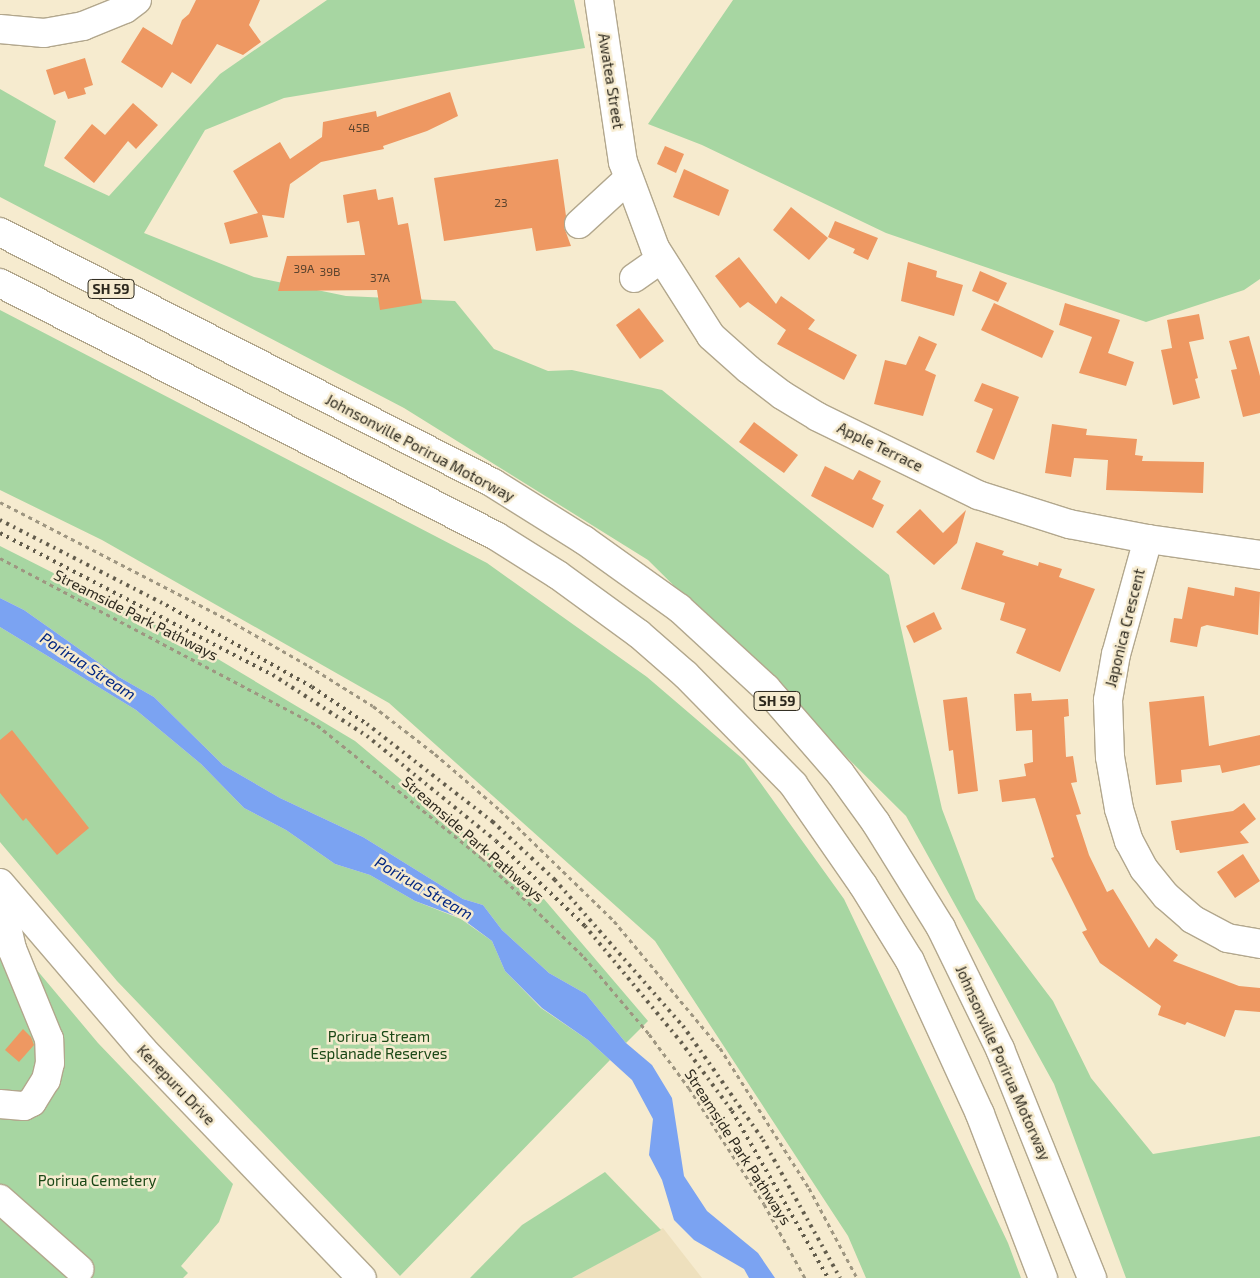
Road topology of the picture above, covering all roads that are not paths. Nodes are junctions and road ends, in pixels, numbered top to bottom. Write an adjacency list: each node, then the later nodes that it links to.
1 (137, 0): 3 (main road)
2 (599, 0): 4 (main road, Awatea Street)
3 (0, 29)
4 (626, 171): 5 (main road); 7 (main road, Apple Terrace)
5 (579, 224)
6 (0, 232): 19 (main road, Johnsonville Porirua Motorway / SH 59)
7 (660, 259): 8 (main road); 10 (main road, Apple Terrace)
8 (634, 278)
9 (0, 282): 18 (main road, SH 59)
10 (1148, 539): 11 (main road, Apple Terrace); 13 (main road, Japonica Crescent)
11 (1260, 555)
12 (7, 891): 14 (main road); 17 (main road, Kenepuru Drive)
13 (1260, 944)
14 (0, 1104)
15 (0, 1199): 16 (main road)
16 (79, 1269)
17 (362, 1278)
18 (1043, 1278)
19 (1092, 1278)

